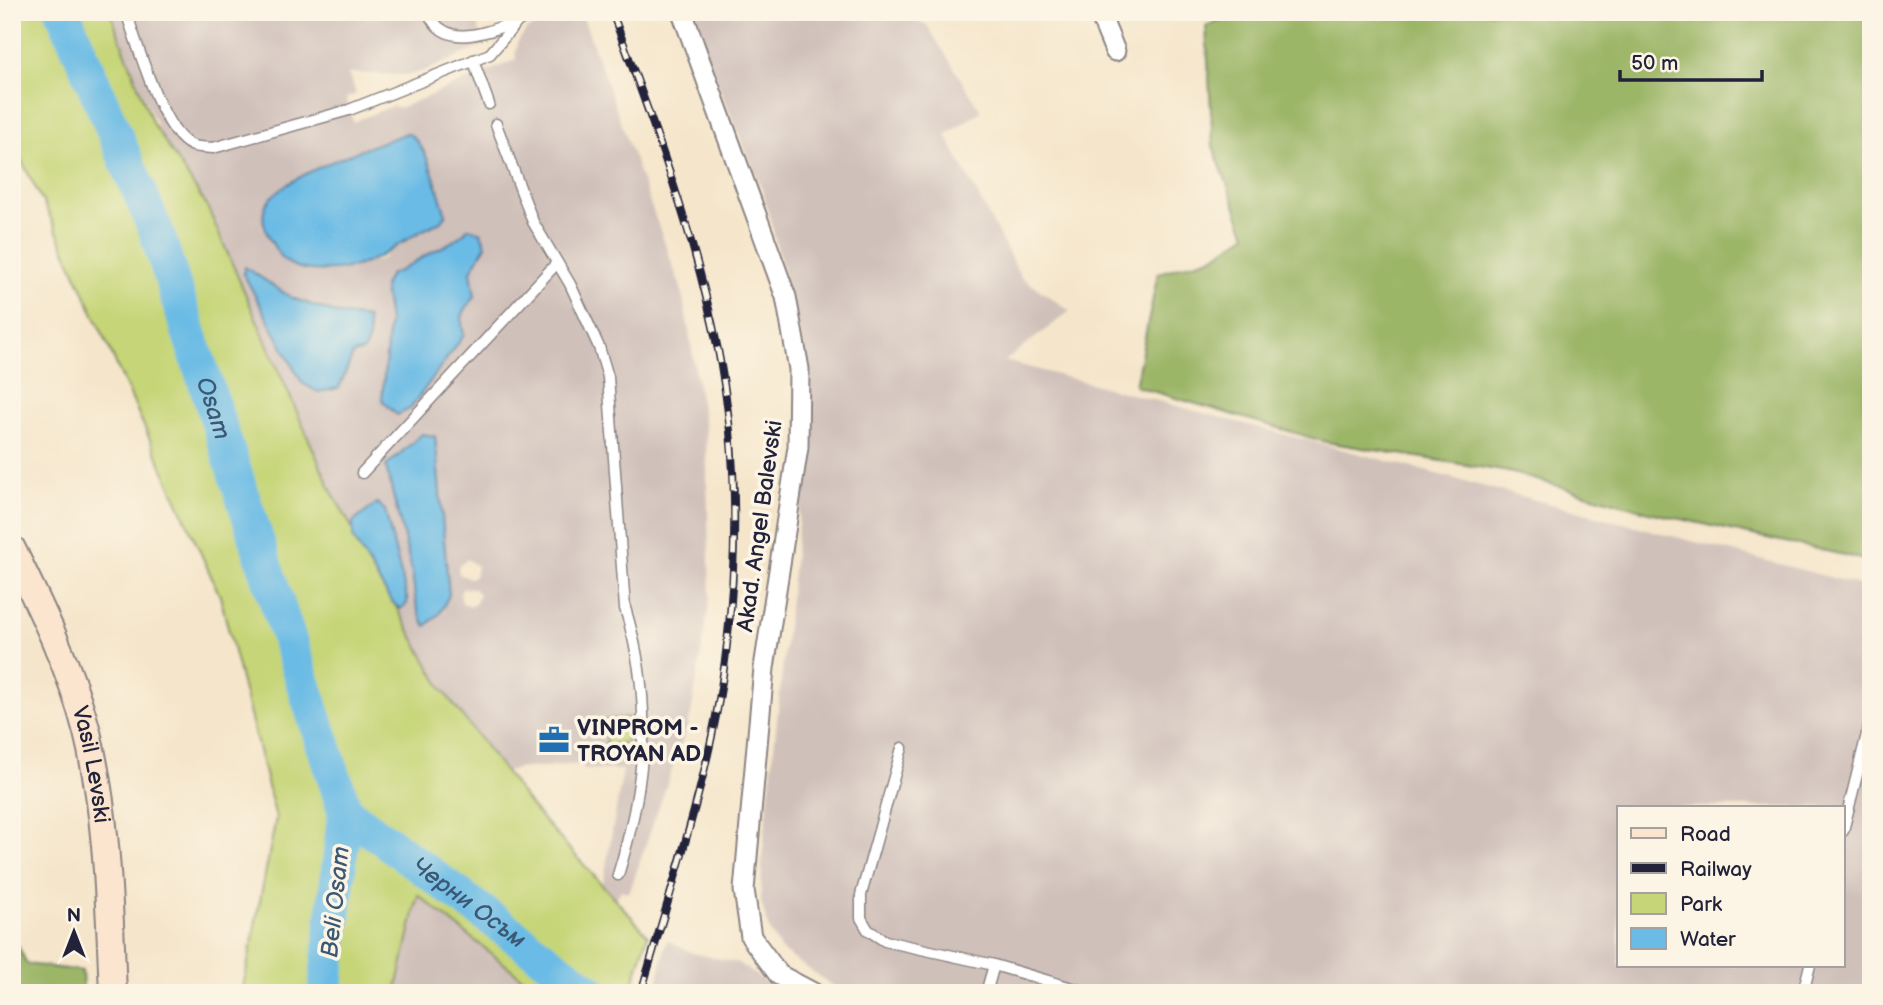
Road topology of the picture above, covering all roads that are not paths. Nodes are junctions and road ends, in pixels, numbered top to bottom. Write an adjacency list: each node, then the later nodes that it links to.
1 (126, 12): 8 (lane)
2 (429, 12): 6 (lane)
3 (535, 12): 6 (lane)
4 (682, 12): 21 (street, Akad. Angel Balevski)
5 (1099, 12): 7 (street)
6 (518, 21): 8 (lane)
7 (1115, 51)
8 (473, 60): 9 (lane)
9 (489, 104)
10 (496, 124): 11 (lane)
11 (557, 263): 12 (lane); 17 (lane)
12 (362, 473)
13 (12, 549): 20 (main road, Vasil Levski)
14 (1871, 718): 16 (lane)
15 (902, 748): 18 (lane)
16 (1844, 827)
17 (618, 875)
18 (994, 965): 22 (lane); 23 (lane)
19 (1810, 967): 24 (lane)
20 (113, 993)
21 (813, 993)
22 (986, 993)
23 (1089, 993)
24 (1803, 993)

